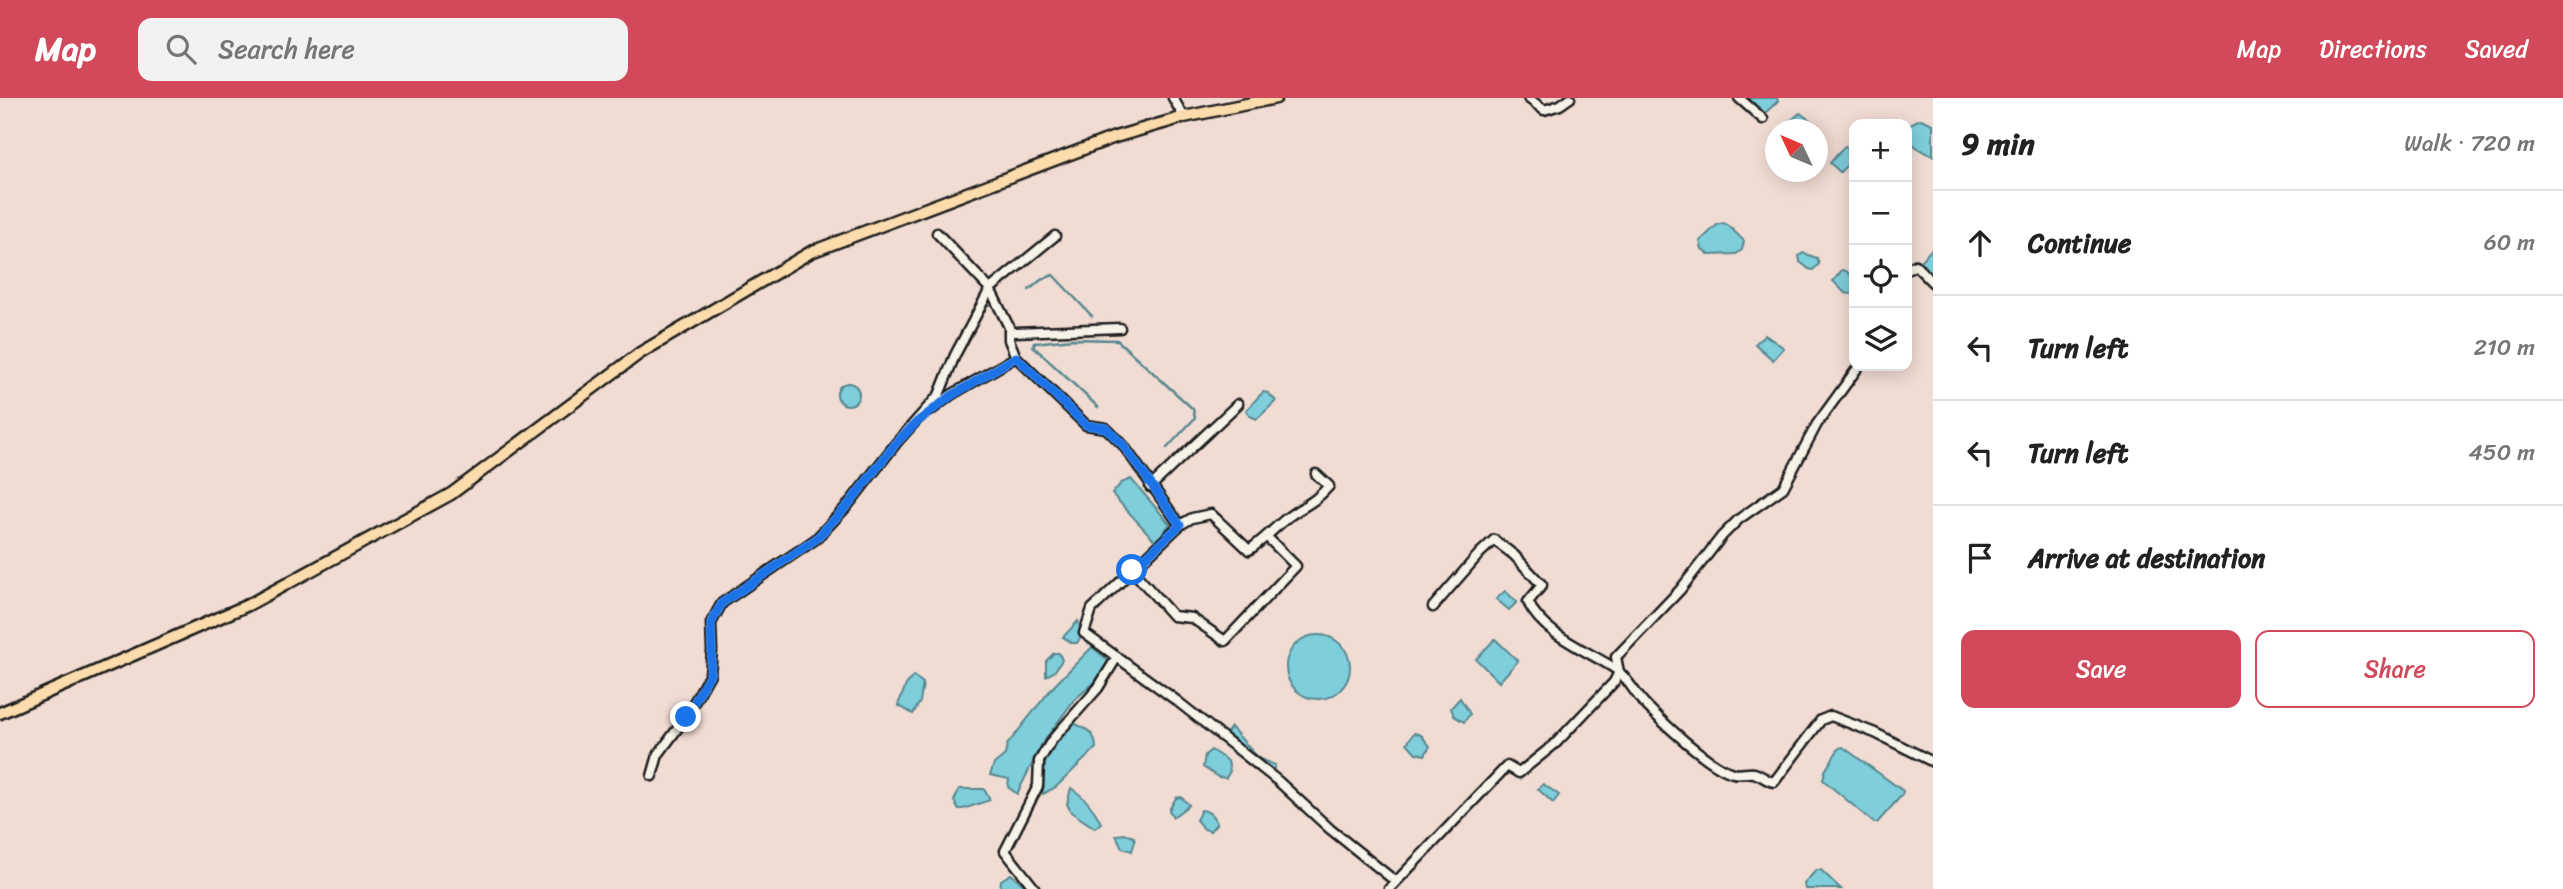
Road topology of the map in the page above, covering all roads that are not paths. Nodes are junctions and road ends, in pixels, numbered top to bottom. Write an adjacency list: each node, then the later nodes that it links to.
1 (1173, 98): 6 (street)
2 (1276, 98): 6 (main road)
3 (1528, 98): 4 (street)
4 (1570, 98)
5 (1739, 98): 7 (street)
6 (1184, 117): 27 (main road)
7 (1763, 119)
8 (936, 233): 12 (street)
9 (1055, 236): 12 (street)
10 (1912, 267): 11 (street)
11 (1933, 283)
12 (990, 289): 15 (street); 18 (street)
13 (1120, 328): 14 (street)
14 (1015, 331)
15 (1016, 357): 18 (street); 20 (street)
16 (1855, 371): 26 (street)
17 (1238, 404): 20 (street)
18 (917, 422): 29 (street)
19 (1316, 474): 22 (street)
20 (1150, 487): 21 (street)
21 (1180, 525): 22 (street); 23 (street)
22 (1268, 538): 23 (street)
23 (1132, 570): 25 (street)
24 (1433, 607): 26 (street)
25 (1118, 657): 30 (street); 31 (street)
26 (1619, 672): 28 (street); 30 (street)
27 (0, 713)
28 (1933, 762)
29 (652, 776)
30 (1395, 881): 32 (street)
31 (1035, 889)
32 (1389, 889)

